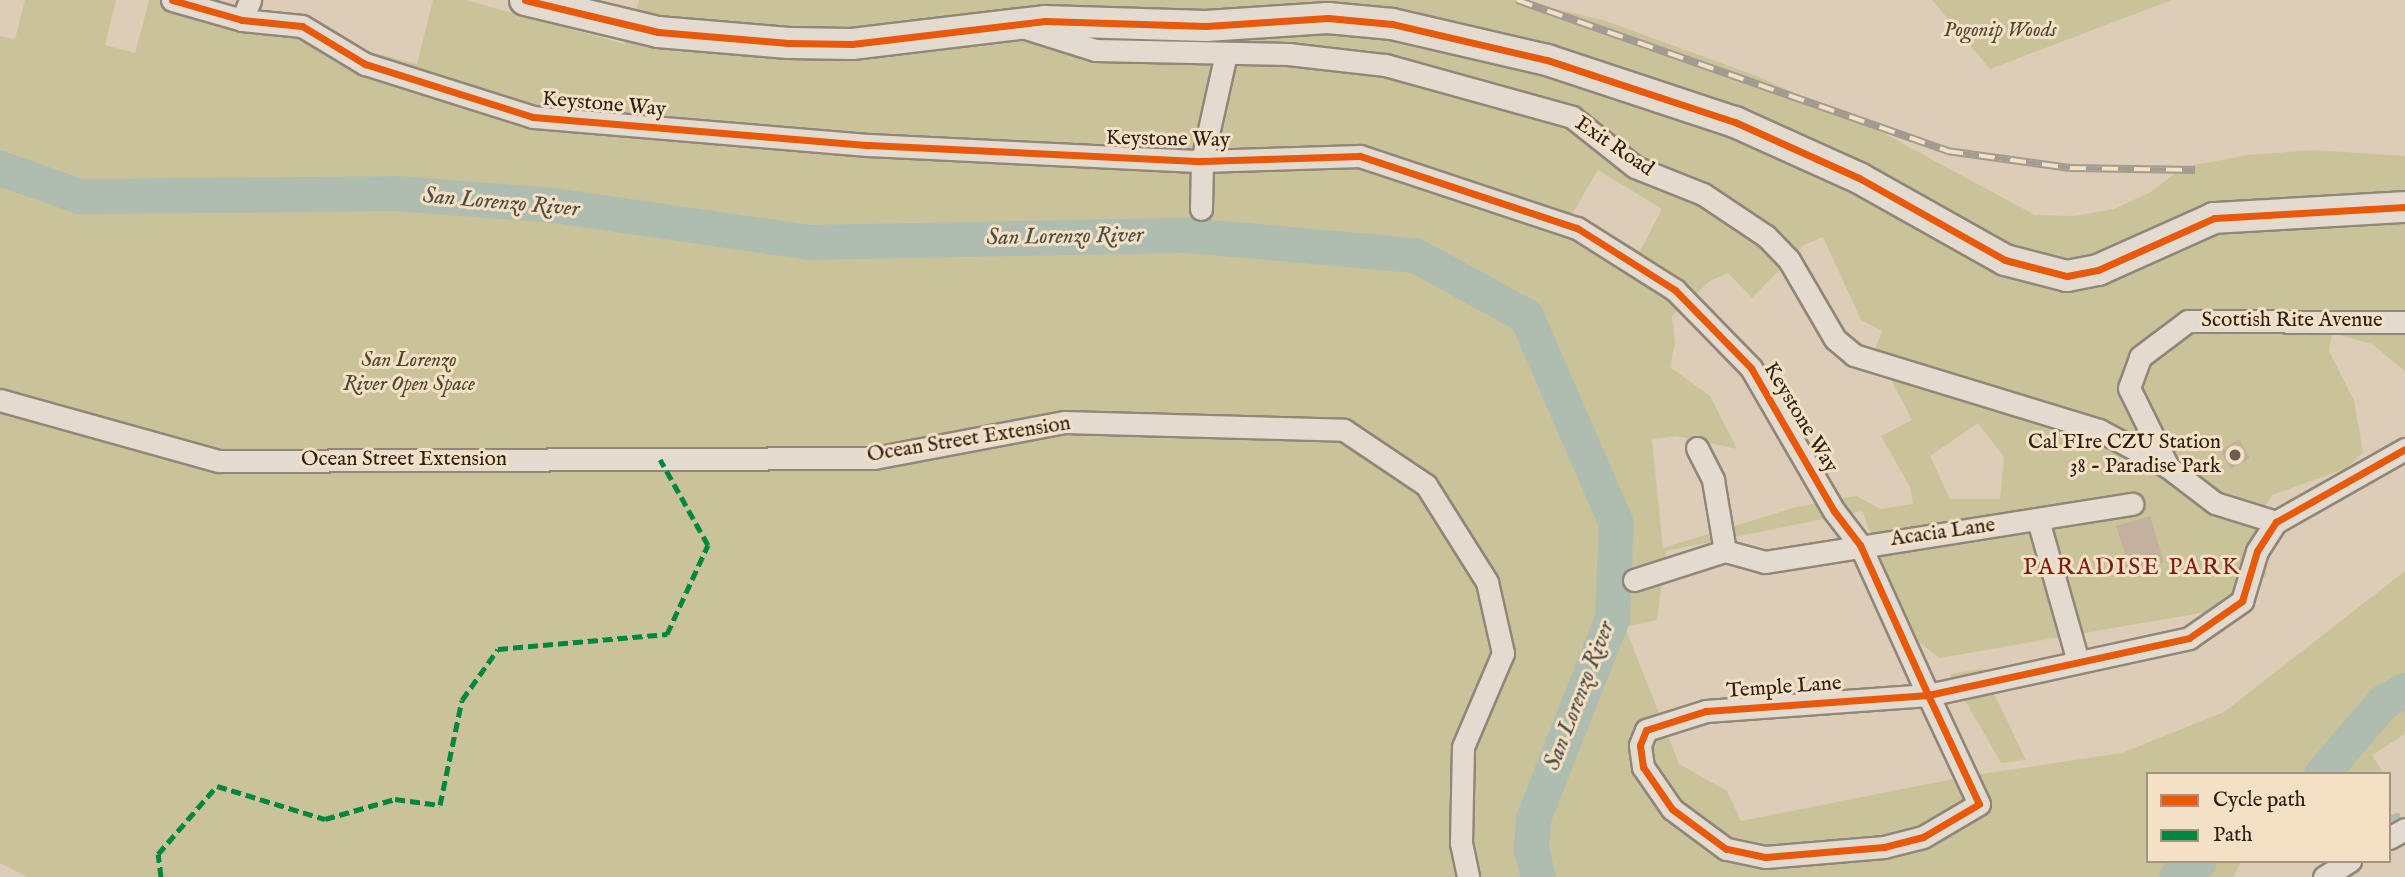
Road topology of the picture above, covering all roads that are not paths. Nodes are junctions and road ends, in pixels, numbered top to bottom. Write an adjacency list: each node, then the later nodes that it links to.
1 (172, 0): 4 (street, Keystone Way)
2 (230, 0): 4 (street)
3 (525, 0): 5 (main road)
4 (246, 10): 7 (street, Keystone Way)
5 (1015, 25): 6 (street, Exit Road); 8 (main road)
6 (1226, 54): 7 (street); 14 (street, Exit Road)
7 (1202, 161): 9 (street); 18 (street, Keystone Way)
8 (2405, 207)
9 (1201, 209)
10 (2405, 322): 14 (street, Scottish Rite Avenue)
11 (0, 400): 25 (street, Ocean Street Extension)
12 (1698, 448): 19 (street)
13 (2405, 449): 17 (street)
14 (2168, 467): 17 (street, Scottish Rite Avenue)
15 (2132, 504): 16 (street, Acacia Lane)
16 (2038, 520): 18 (street, Acacia Lane); 21 (street)
17 (2276, 522): 21 (street)
18 (1860, 545): 19 (street, Acacia Lane); 22 (street, Keystone Way)
19 (1725, 551): 20 (street)
20 (1634, 580)
21 (2078, 661): 22 (street)
22 (1928, 695): 23 (street, Keystone Way); 23 (street, Temple Lane)
23 (1979, 804)
24 (2347, 863): 26 (street)
25 (1468, 877)
26 (2324, 877)

